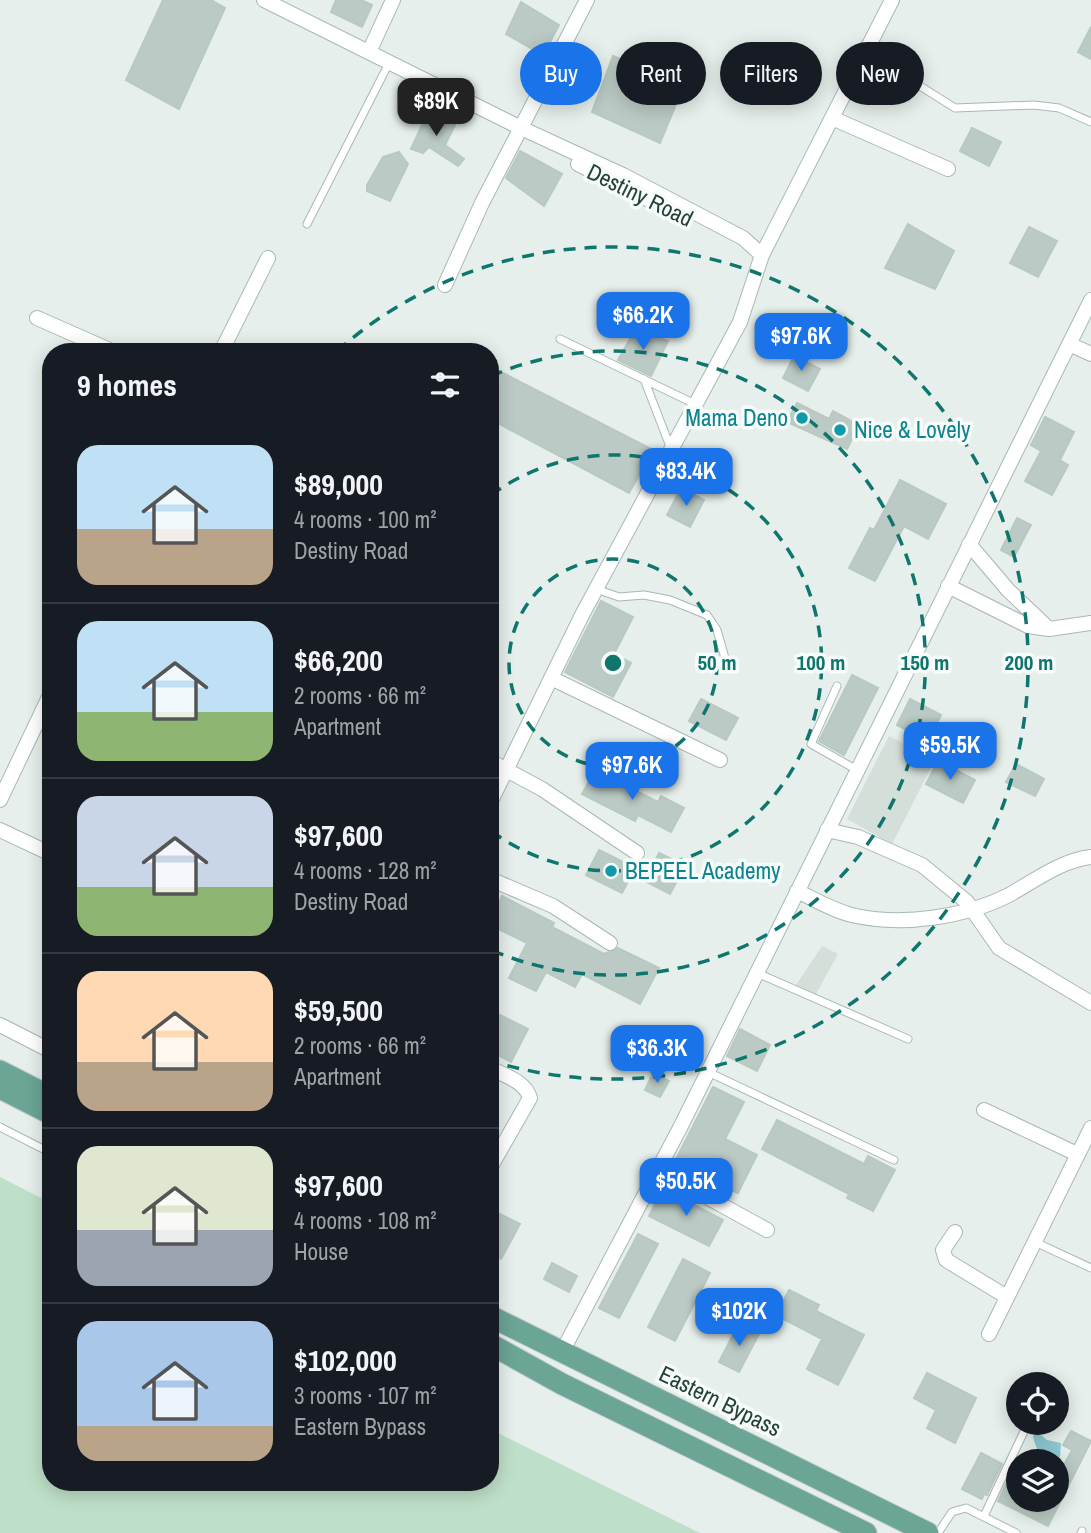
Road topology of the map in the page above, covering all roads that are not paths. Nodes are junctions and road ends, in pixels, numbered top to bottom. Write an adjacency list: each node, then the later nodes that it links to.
1 (264, 0): 6 (street)
2 (393, 0): 6 (street)
3 (587, 0): 12 (street)
4 (892, 0): 5 (street)
5 (870, 42)
6 (369, 52): 7 (street)
7 (389, 63): 12 (street); 14 (lane)
8 (924, 89): 11 (lane)
9 (838, 105): 10 (street)
10 (832, 118): 13 (street); 15 (street)
11 (1091, 122)
12 (519, 131): 15 (street); 17 (street)
13 (947, 169)
14 (307, 224)
15 (762, 255): 26 (street)
16 (268, 258): 22 (street)
17 (445, 285)
18 (1091, 300): 23 (street)
19 (37, 318): 21 (street)
20 (560, 339): 25 (lane)
21 (94, 343)
22 (226, 343)
23 (1069, 344): 24 (street); 28 (street)
24 (1091, 354)
25 (644, 379): 26 (lane); 27 (lane)
26 (696, 404): 27 (street)
27 (671, 450): 30 (street)
28 (969, 544): 29 (street); 32 (street)
29 (948, 586): 32 (street); 40 (street)
30 (596, 589): 33 (lane); 34 (street)
31 (1091, 623): 32 (street)
32 (1049, 629)
33 (725, 658)
34 (551, 678): 37 (street); 39 (street)
35 (838, 686): 40 (lane)
36 (42, 712): 42 (street)
37 (720, 760)
38 (499, 766): 39 (street)
39 (506, 770): 41 (street); 46 (street)
40 (857, 770): 44 (street)
41 (499, 784)
42 (0, 800)
43 (0, 830): 45 (street)
44 (827, 830): 49 (street); 50 (street)
45 (42, 850)
46 (637, 853)
47 (1091, 857): 50 (street)
48 (499, 883): 51 (street)
49 (797, 891): 50 (street); 52 (street)
50 (972, 909): 53 (street)
51 (610, 943)
52 (757, 973): 55 (lane); 58 (street)
53 (1091, 1003)
54 (0, 1026): 56 (street)
55 (908, 1039)
56 (42, 1047)
57 (0, 1071): 61 (main road)
58 (708, 1072): 69 (lane); 70 (street)
59 (499, 1073): 67 (street)
60 (0, 1088): 62 (main road)
61 (42, 1092)
62 (42, 1109)
63 (984, 1110): 68 (street)
64 (0, 1127): 66 (lane)
65 (1091, 1128): 68 (street)
66 (42, 1148)
67 (499, 1152)
68 (1077, 1154): 73 (street)
69 (894, 1160)
70 (658, 1170): 71 (street); 79 (street)
71 (767, 1230)
72 (955, 1232): 75 (street)
73 (1034, 1241): 74 (lane); 75 (street)
74 (1091, 1268)
75 (1007, 1297): 77 (street)
76 (499, 1320): 79 (main road, Eastern Bypass)
77 (989, 1334)
78 (499, 1349): 82 (main road)
79 (562, 1352): 83 (main road, Eastern Bypass)
80 (1022, 1435): 81 (lane)
81 (984, 1516): 84 (lane); 85 (lane)
82 (866, 1533)
83 (928, 1533)
84 (938, 1533)
85 (1016, 1533)

